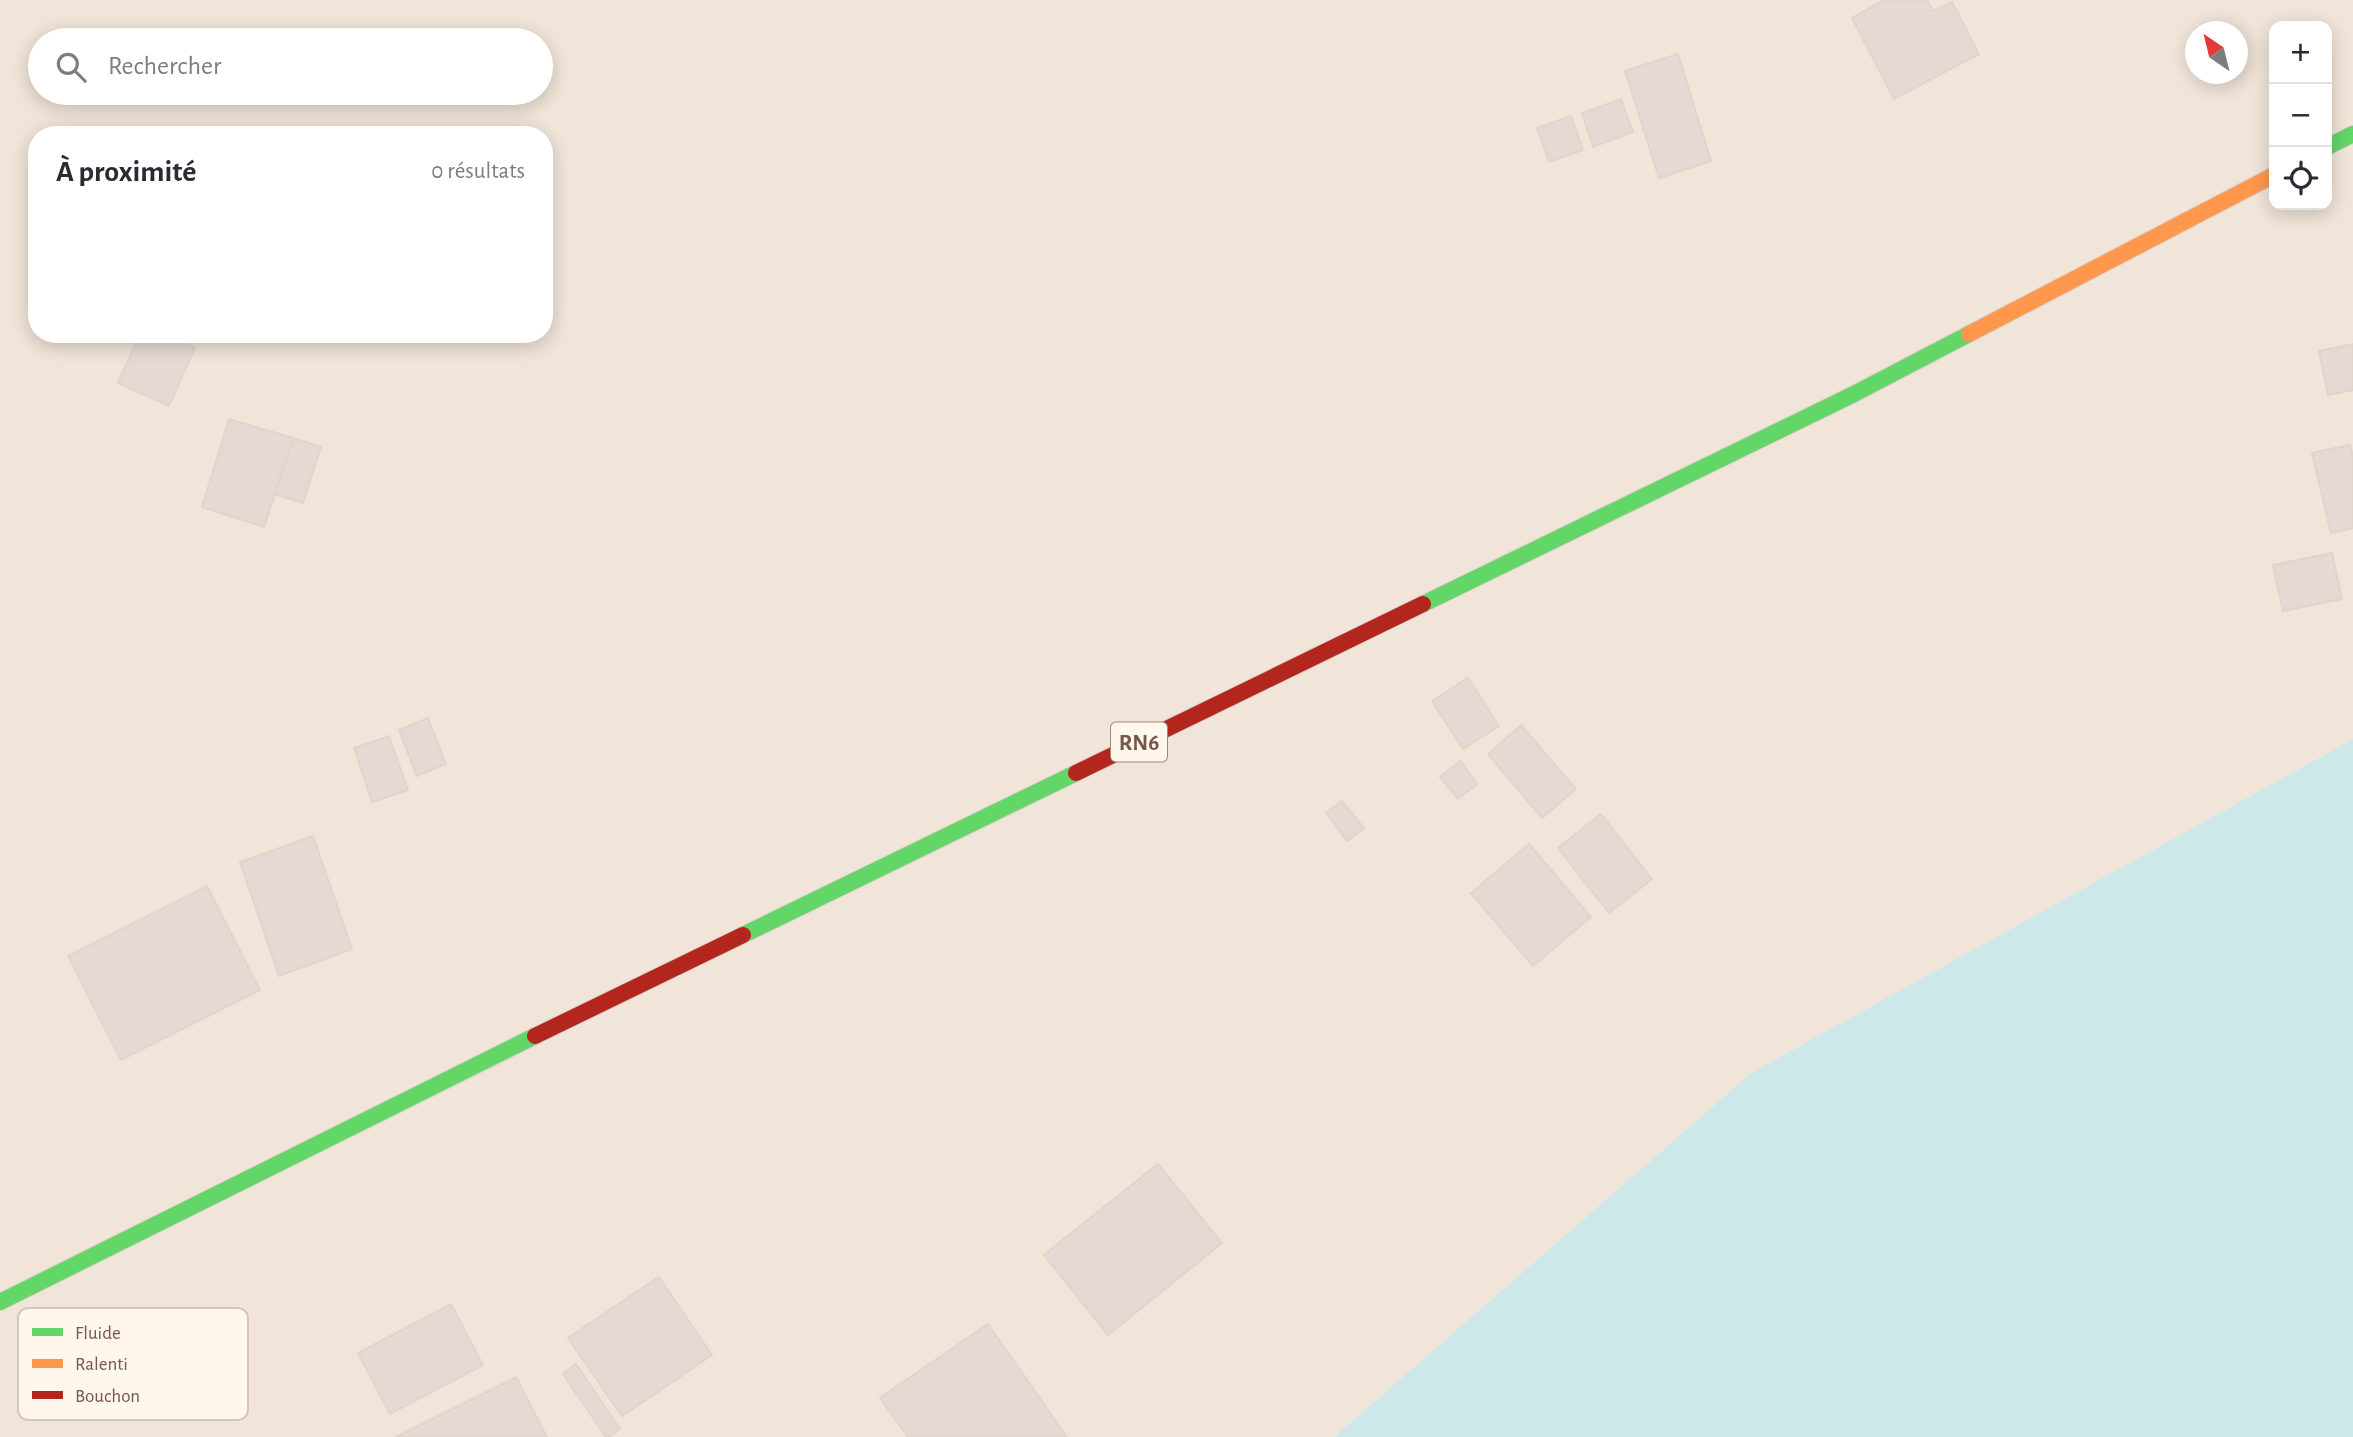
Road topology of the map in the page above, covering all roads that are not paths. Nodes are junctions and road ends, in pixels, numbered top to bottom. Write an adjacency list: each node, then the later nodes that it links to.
1 (2353, 134): 2 (highway)
2 (2332, 144)
3 (2269, 178): 4 (highway, RN6)
4 (0, 1302)

